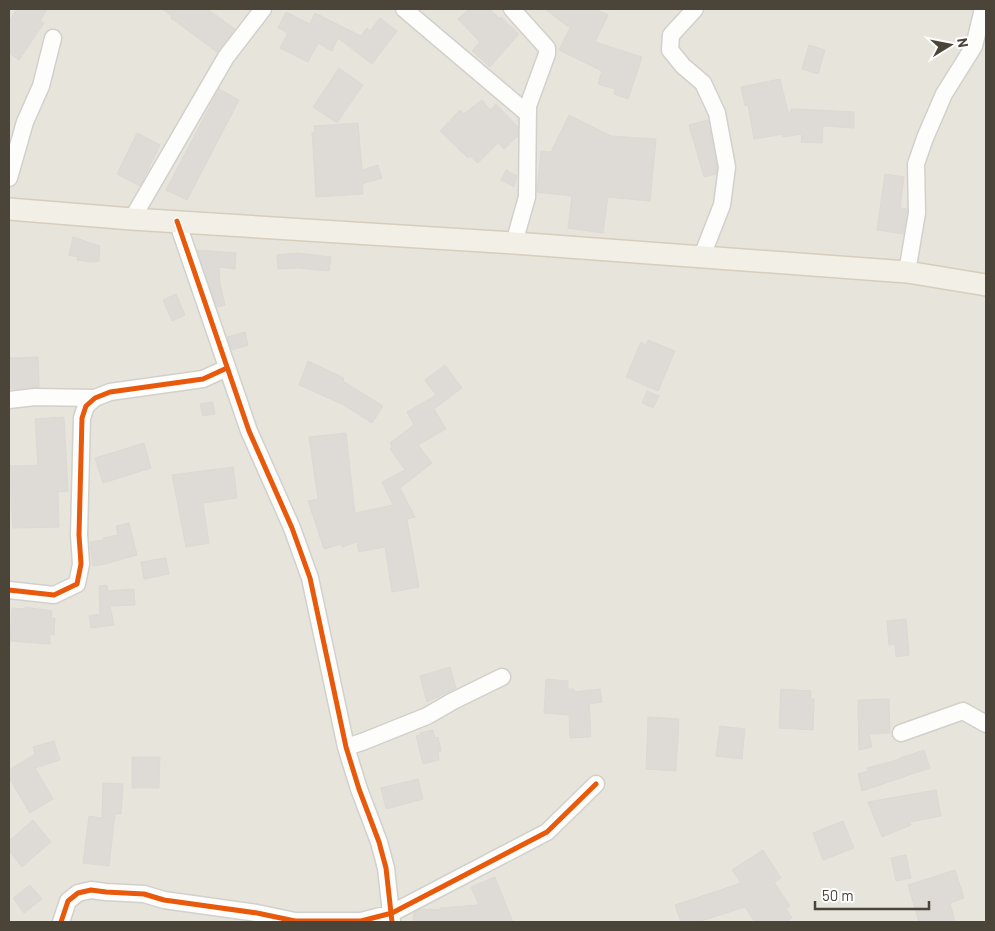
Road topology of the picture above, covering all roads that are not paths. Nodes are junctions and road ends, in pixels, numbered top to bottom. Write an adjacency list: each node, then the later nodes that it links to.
1 (263, 9): 11 (street)
2 (404, 9): 8 (street)
3 (512, 9): 8 (street)
4 (695, 9): 14 (street)
5 (983, 9): 7 (street)
6 (53, 38): 9 (street)
7 (980, 47): 15 (street)
8 (528, 114): 13 (street)
9 (9, 178)
10 (9, 209): 11 (main road)
11 (132, 219): 12 (main road)
12 (177, 221): 13 (main road); 17 (street)
13 (514, 243): 14 (main road)
14 (702, 256): 15 (main road)
15 (907, 272): 16 (main road)
16 (986, 285)
17 (227, 368): 18 (street); 24 (street)
18 (95, 398): 19 (street); 20 (street)
19 (9, 400)
20 (9, 590)
21 (502, 677): 24 (street)
22 (986, 724): 23 (street)
23 (901, 733)
24 (346, 747): 26 (street)
25 (596, 784): 26 (street)
26 (392, 917): 27 (street)
27 (61, 922)

